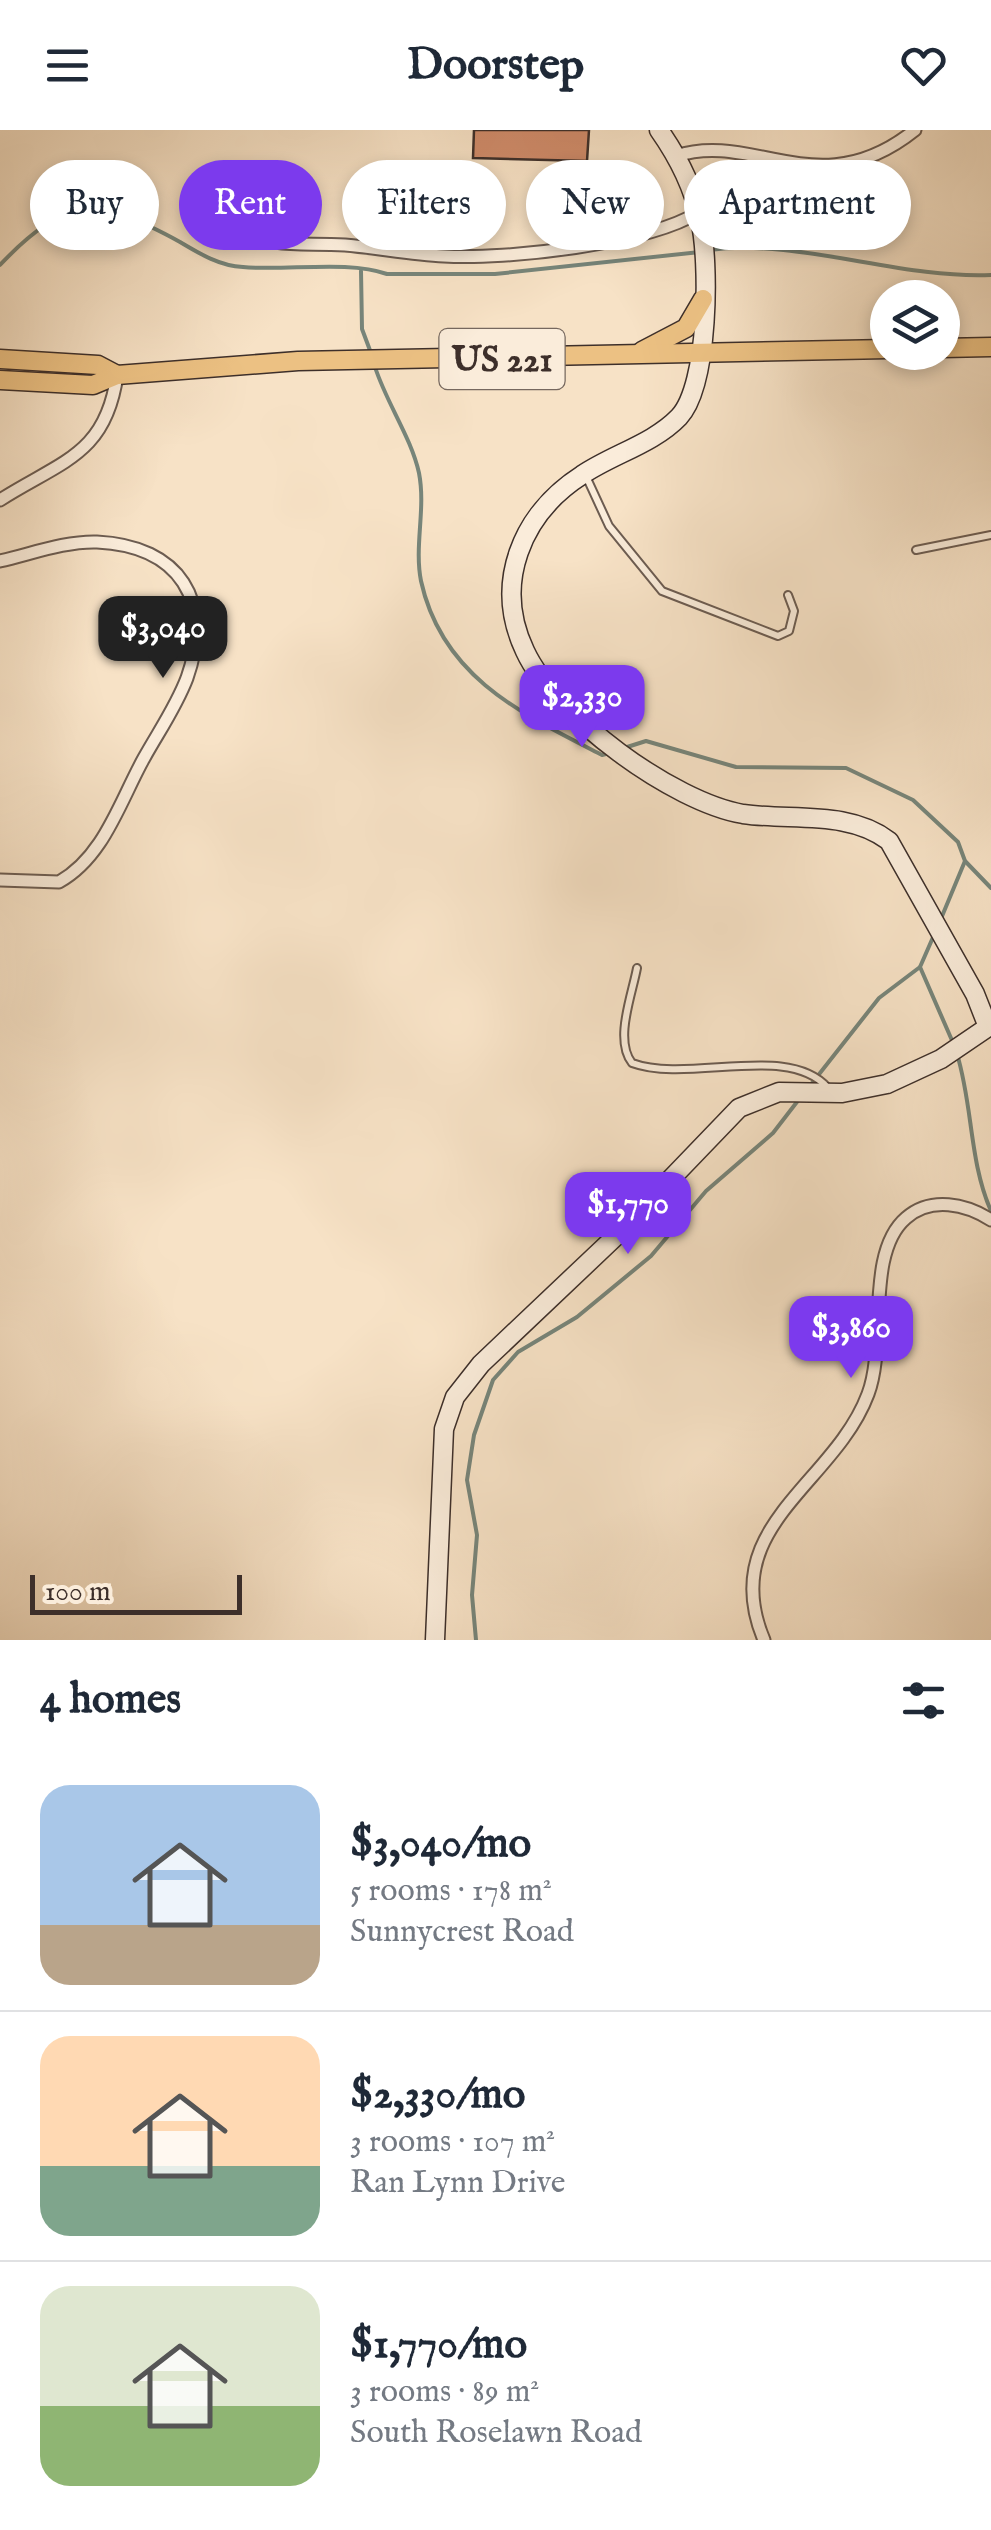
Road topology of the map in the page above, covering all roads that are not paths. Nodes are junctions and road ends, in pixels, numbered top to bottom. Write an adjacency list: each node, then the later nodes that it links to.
1 (659, 130): 3 (street)
2 (915, 130): 3 (street)
3 (676, 156): 4 (street)
4 (684, 176)
5 (684, 219): 6 (street)
6 (322, 245)
7 (703, 250): 8 (street)
8 (703, 298): 12 (street); 13 (main road)
9 (991, 346): 10 (main road)
10 (960, 347)
11 (870, 349): 12 (main road, US 221)
12 (700, 354): 13 (main road, US 221); 17 (street)
13 (631, 356): 15 (main road, US 221)
14 (0, 359): 15 (main road, US 221)
15 (117, 374): 16 (main road, US 221); 18 (street)
16 (0, 380)
17 (584, 473): 22 (lane); 25 (street)
18 (0, 500)
19 (991, 535): 20 (lane)
20 (916, 550)
21 (0, 562): 23 (street)
22 (788, 595)
23 (0, 880)
24 (637, 968): 26 (lane)
25 (990, 1029): 26 (street)
26 (832, 1092): 28 (street)
27 (991, 1220): 29 (street)
28 (435, 1640)
29 (764, 1640)

